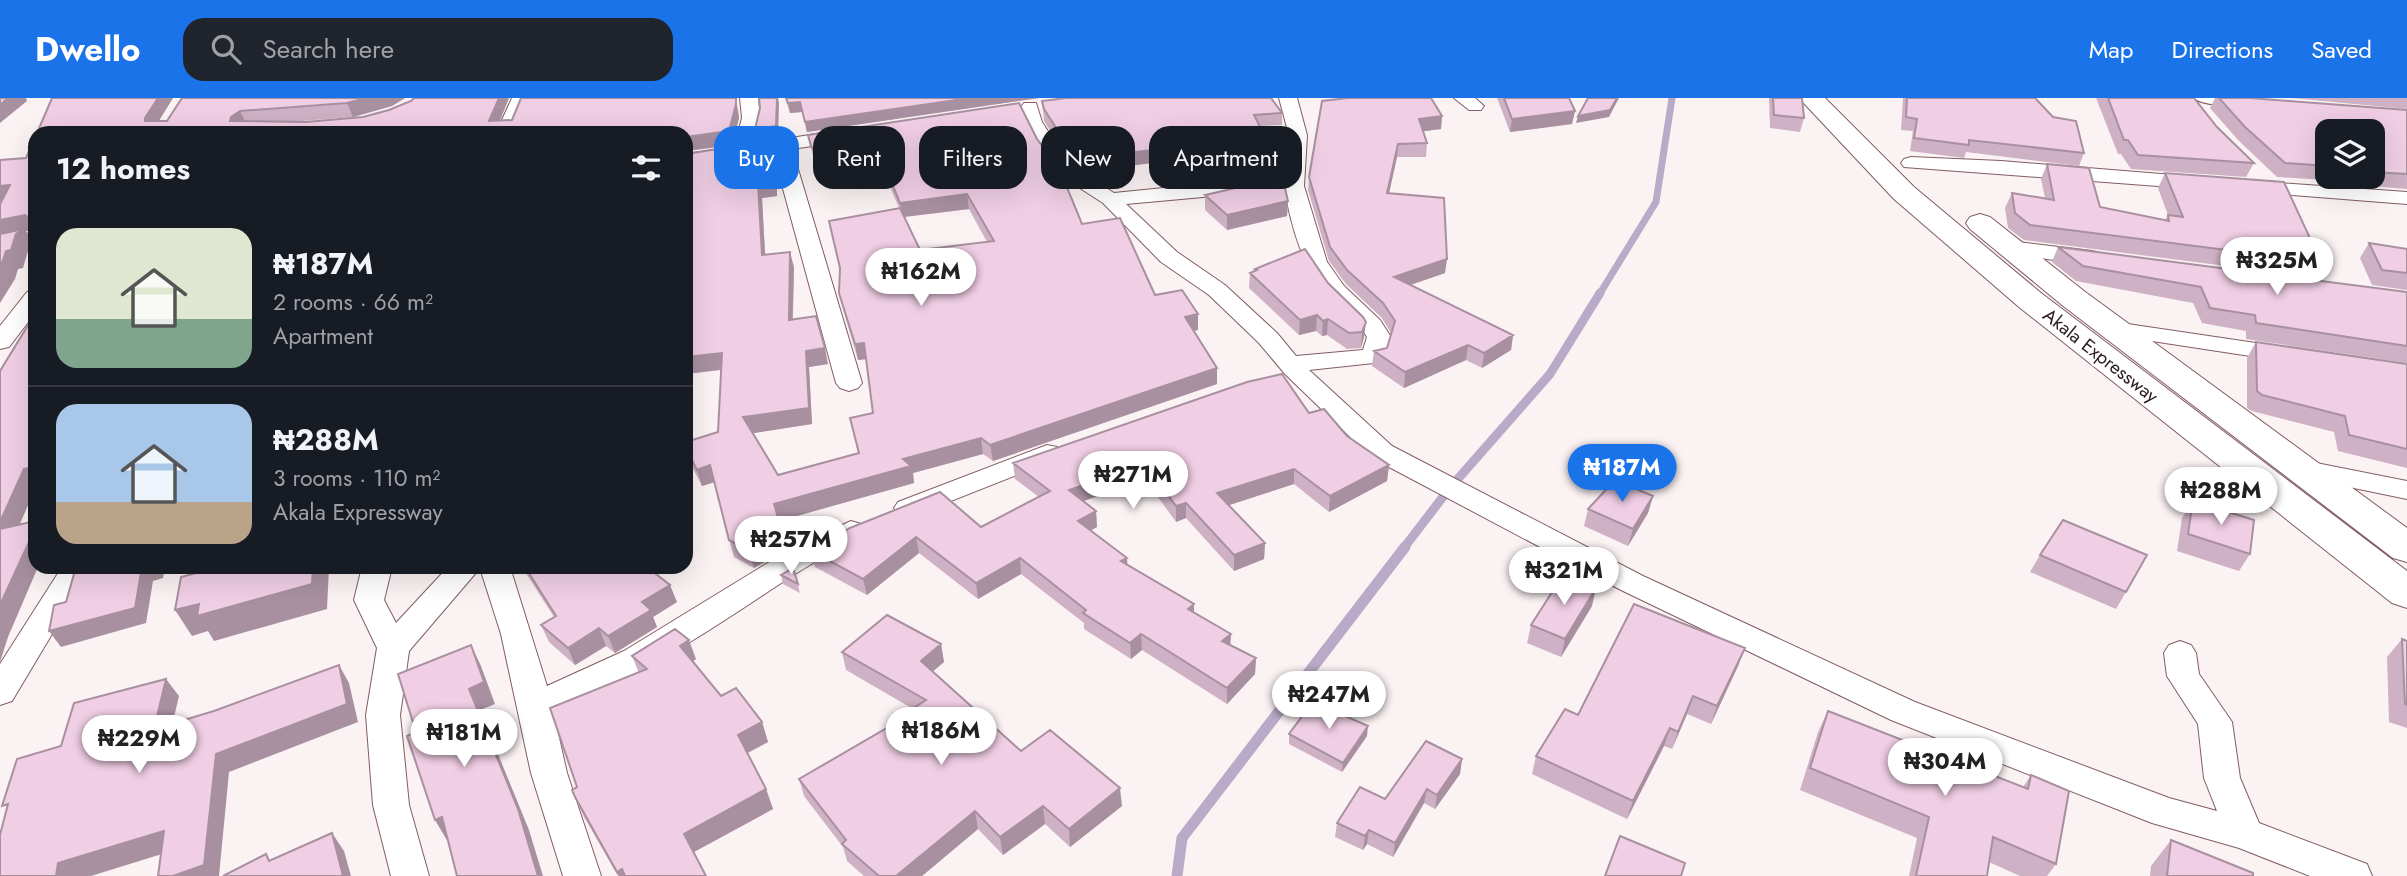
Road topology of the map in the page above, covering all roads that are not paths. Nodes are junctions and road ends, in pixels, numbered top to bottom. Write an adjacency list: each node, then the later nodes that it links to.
1 (521, 98): 11 (street)
2 (748, 98): 12 (street)
3 (1288, 98): 13 (street)
4 (1811, 98): 42 (main road, Akala Expressway)
5 (1846, 98): 16 (main road, Akala Expressway)
6 (2189, 98): 10 (street)
7 (2203, 98): 8 (street)
8 (2271, 104)
9 (1030, 107): 23 (street)
10 (2204, 121)
11 (508, 126)
12 (749, 126)
13 (1296, 126)
14 (714, 156): 15 (street)
15 (693, 159)
16 (1911, 163): 21 (street); 26 (main road, Akala Expressway)
17 (2248, 165): 21 (street)
18 (794, 189): 33 (street)
19 (1212, 189): 23 (street)
20 (1295, 189): 32 (street)
21 (2275, 189): 22 (street)
22 (2407, 198)
23 (1110, 199): 32 (street)
24 (28, 239): 25 (street)
25 (0, 246)
26 (2010, 248): 27 (street); 29 (main road, Akala Expressway)
27 (2119, 261)
28 (28, 307): 30 (street)
29 (2114, 329): 31 (street); 35 (main road, Akala Expressway)
30 (0, 342)
31 (2314, 358)
32 (1287, 372): 47 (street)
33 (849, 383)
34 (1077, 442): 46 (street)
35 (2301, 469): 36 (street); 37 (main road, Akala Expressway)
36 (2407, 490)
37 (2407, 548)
38 (73, 574): 45 (street)
39 (375, 574): 43 (street)
40 (459, 574): 43 (street)
41 (497, 574): 46 (street)
42 (2407, 593)
43 (393, 648): 48 (street)
44 (2180, 653): 47 (street)
45 (0, 692)
46 (535, 704): 49 (street)
47 (2245, 834): 50 (street)
48 (410, 876)
49 (582, 876)
50 (2353, 876)

